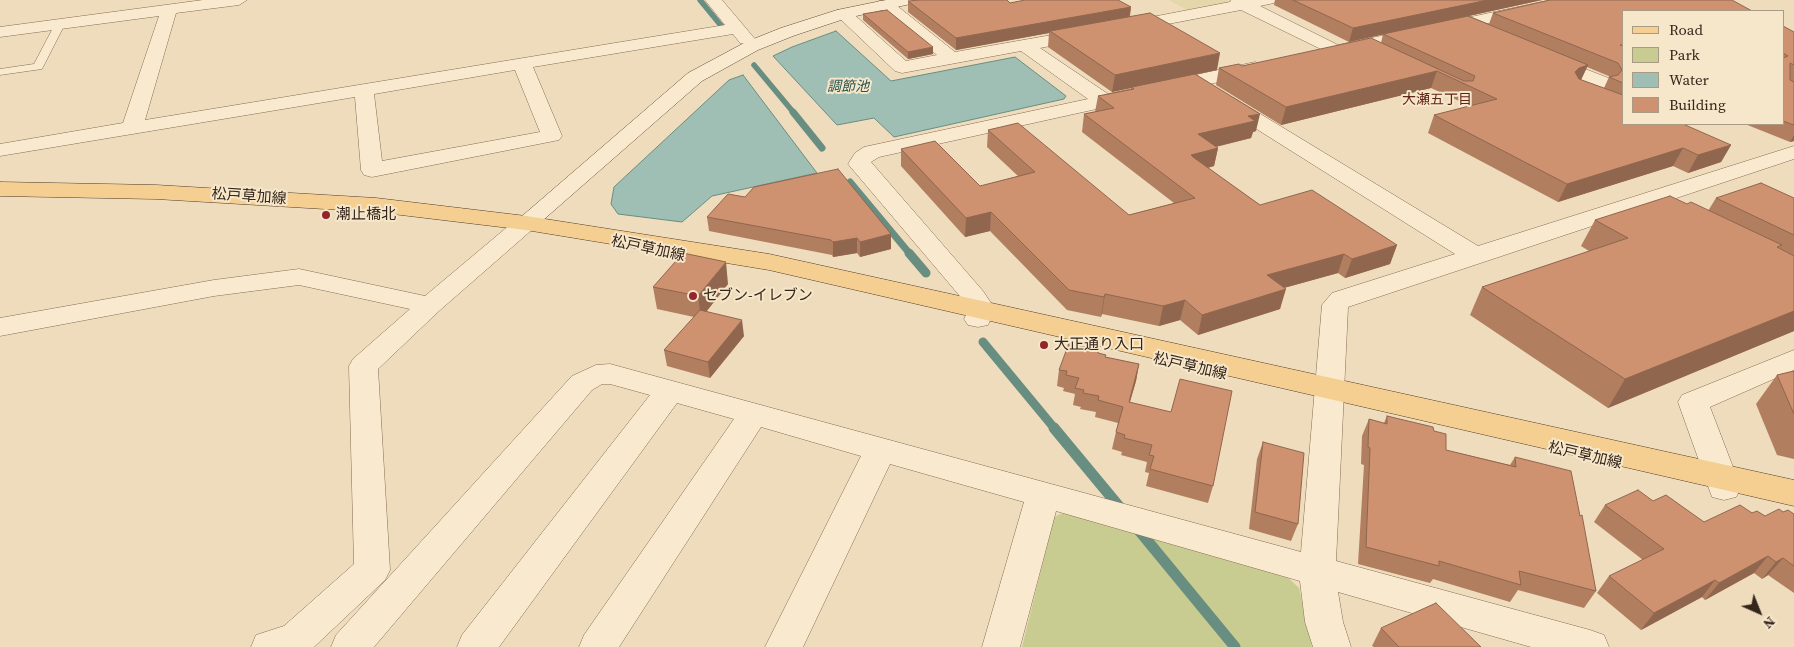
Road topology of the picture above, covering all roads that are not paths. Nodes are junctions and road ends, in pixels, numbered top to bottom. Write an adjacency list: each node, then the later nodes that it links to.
1 (239, 0): 8 (street)
2 (713, 0): 12 (street)
3 (909, 0): 7 (street)
4 (1268, 0): 6 (street)
5 (1574, 0): 10 (street)
6 (1239, 2): 16 (street); 17 (street)
7 (885, 4): 9 (street); 20 (street)
8 (169, 9): 11 (street); 28 (street)
9 (843, 14): 15 (street); 20 (street)
10 (1463, 23): 14 (street); 17 (street)
11 (60, 24): 13 (street); 23 (lane)
12 (737, 28): 15 (street); 21 (street)
13 (2, 34)
14 (1489, 35)
15 (752, 46): 36 (street)
16 (1026, 46): 20 (street); 26 (street)
17 (1335, 51): 19 (street)
18 (1533, 53): 27 (street)
19 (1307, 57)
20 (951, 58)
21 (522, 64): 25 (street); 25 (street)
22 (1269, 65): 24 (street)
23 (0, 72)
24 (1193, 81): 26 (street); 37 (street)
25 (364, 89): 28 (street)
26 (1104, 101): 39 (street)
27 (1622, 109)
28 (132, 128): 29 (street)
29 (0, 150)
30 (1794, 152): 32 (street)
31 (1725, 154): 32 (street)
32 (1751, 166): 34 (street)
33 (0, 189): 36 (main road, 松戸草加線)
34 (1642, 201): 35 (street); 37 (street)
35 (1669, 214)
36 (526, 223): 38 (street); 39 (main road, 松戸草加線)
37 (1475, 255): 43 (street)
38 (430, 305): 40 (street); 51 (street)
39 (980, 314): 43 (main road, 松戸草加線)
40 (0, 328)
41 (1794, 359): 46 (street)
42 (670, 391): 44 (street); 52 (street); 53 (street)
43 (1329, 393): 46 (main road, 松戸草加線); 50 (street)
44 (754, 414): 45 (street); 54 (street)
45 (880, 450): 48 (street); 55 (street)
46 (1722, 482): 47 (main road, 松戸草加線); 49 (main road, 松戸草加線)
47 (1794, 493)
48 (1043, 496): 50 (street); 56 (street)
49 (1794, 505)
50 (1317, 572): 57 (street); 58 (street)
51 (270, 647)
52 (350, 647)
53 (476, 647)
54 (598, 647)
55 (784, 647)
56 (1001, 647)
57 (1332, 647)
58 (1590, 647)

